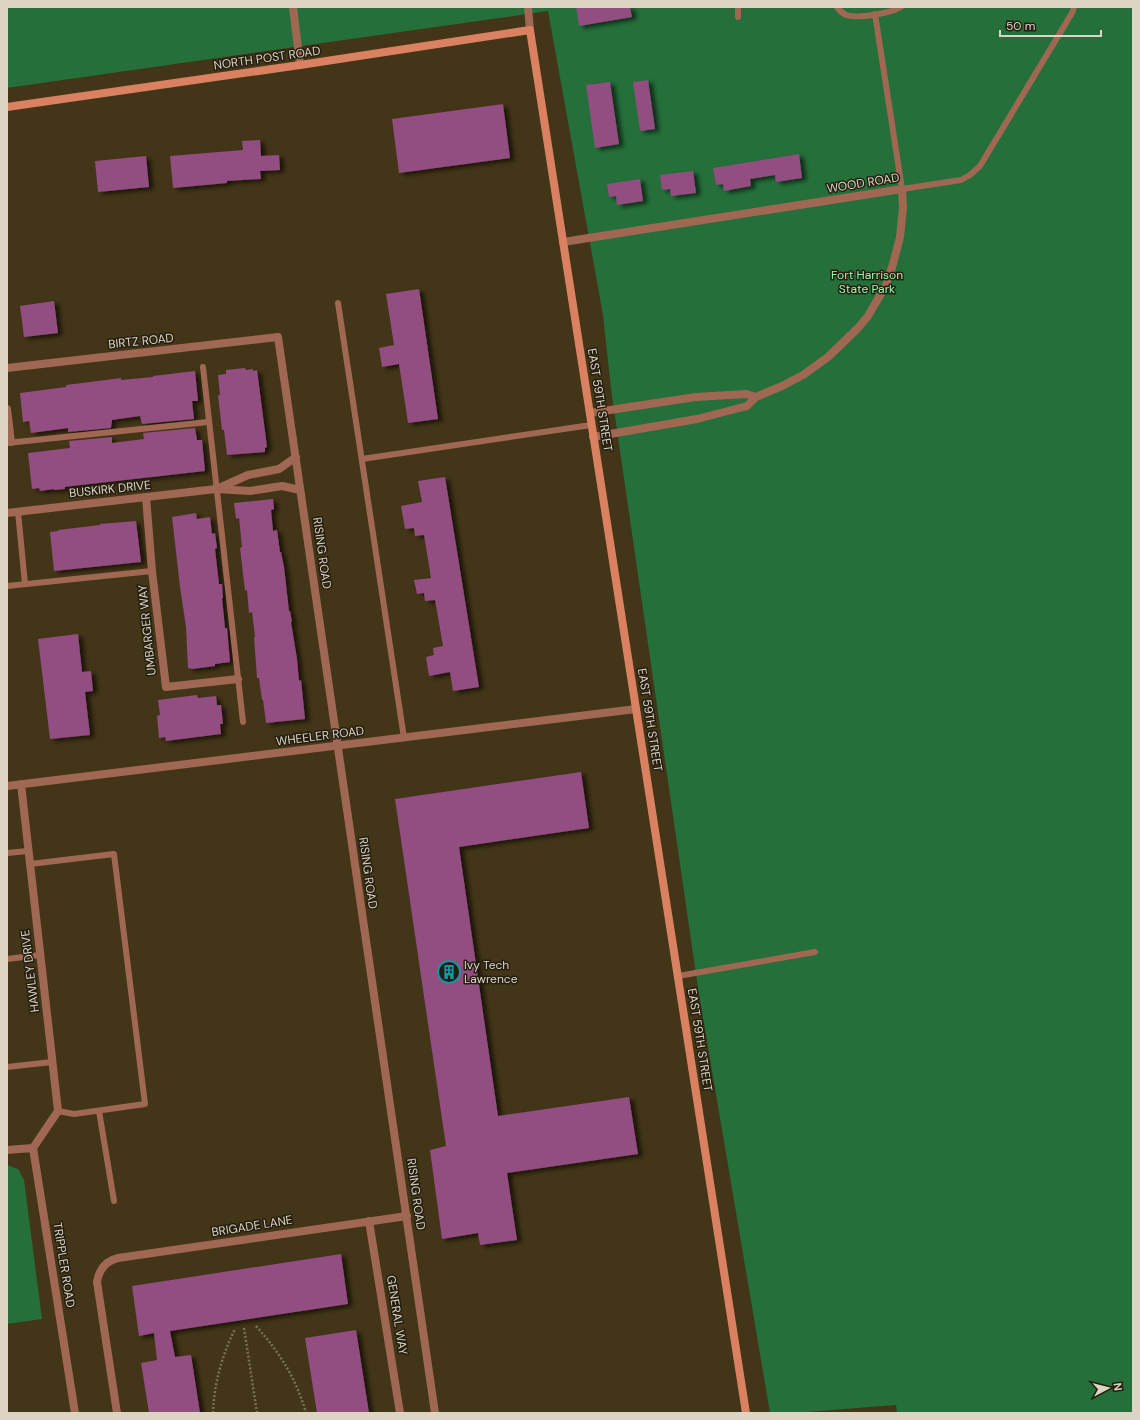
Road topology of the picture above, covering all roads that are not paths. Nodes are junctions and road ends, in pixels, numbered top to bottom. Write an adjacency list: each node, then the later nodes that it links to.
1 (293, 7): 10 (street)
2 (528, 7): 9 (street)
3 (738, 7): 8 (lane)
4 (837, 7): 7 (lane)
5 (902, 7): 7 (lane)
6 (1074, 7): 12 (lane, WOOD ROAD)
7 (875, 14): 12 (lane)
8 (738, 17)
9 (530, 30): 10 (street, NORTH POST ROAD); 13 (street, EAST 59TH STREET)
10 (300, 66): 11 (street, NORTH POST ROAD)
11 (7, 107)
12 (902, 189): 13 (street, WOOD ROAD); 18 (street)
13 (563, 242): 20 (street, EAST 59TH STREET)
14 (338, 303): 26 (lane)
15 (278, 337): 17 (street, BIRTZ ROAD); 25 (street, RISING ROAD)
16 (203, 367): 21 (lane)
17 (7, 368)
18 (756, 397): 20 (street); 23 (street)
19 (7, 410): 24 (street)
20 (590, 413): 22 (street, EAST 59TH STREET)
21 (208, 422): 24 (lane); 27 (lane)
22 (592, 425): 23 (street, EAST 59TH STREET); 26 (lane)
23 (593, 437): 36 (street, EAST 59TH STREET)
24 (9, 443)
25 (296, 457): 27 (street, BUSKIRK DRIVE); 28 (street, RISING ROAD)
26 (362, 459): 38 (lane)
27 (216, 489): 28 (street, BUSKIRK DRIVE); 29 (street, BUSKIRK DRIVE); 35 (lane)
28 (300, 490): 39 (street, RISING ROAD)
29 (146, 497): 30 (street, BUSKIRK DRIVE); 32 (street, UMBARGER WAY)
30 (18, 512): 31 (street, BUSKIRK DRIVE); 33 (lane)
31 (7, 513)
32 (152, 571): 33 (lane); 35 (street, UMBARGER WAY)
33 (26, 584): 34 (lane)
34 (7, 586)
35 (238, 679): 37 (lane)
36 (636, 709): 38 (street, WHEELER ROAD); 48 (street, EAST 59TH STREET)
37 (243, 722)
38 (404, 738): 39 (street, WHEELER ROAD)
39 (338, 746): 40 (street, WHEELER ROAD); 56 (street, RISING ROAD)
40 (21, 784): 41 (street, WHEELER ROAD); 42 (street, HAWLEY DRIVE)
41 (7, 786)
42 (28, 851): 43 (lane); 44 (street, HAWLEY DRIVE)
43 (7, 854)
44 (30, 864): 46 (street, HAWLEY DRIVE); 52 (lane)
45 (814, 952): 48 (lane)
46 (40, 954): 47 (lane); 49 (street, HAWLEY DRIVE)
47 (7, 959)
48 (678, 976): 62 (street, EAST 59TH STREET)
49 (52, 1062): 50 (lane); 51 (street, HAWLEY DRIVE)
50 (7, 1067)
51 (58, 1111): 52 (lane); 53 (street)
52 (100, 1111): 55 (lane)
53 (33, 1148): 54 (street); 58 (street, TRIPPLER ROAD)
54 (7, 1150)
55 (114, 1201)
56 (407, 1216): 57 (street, BRIGADE LANE); 61 (street, RISING ROAD)
57 (369, 1220): 59 (street, BRIGADE LANE); 60 (street, GENERAL WAY)
58 (75, 1413)
59 (117, 1413)
60 (400, 1413)
61 (435, 1413)
62 (746, 1413)

